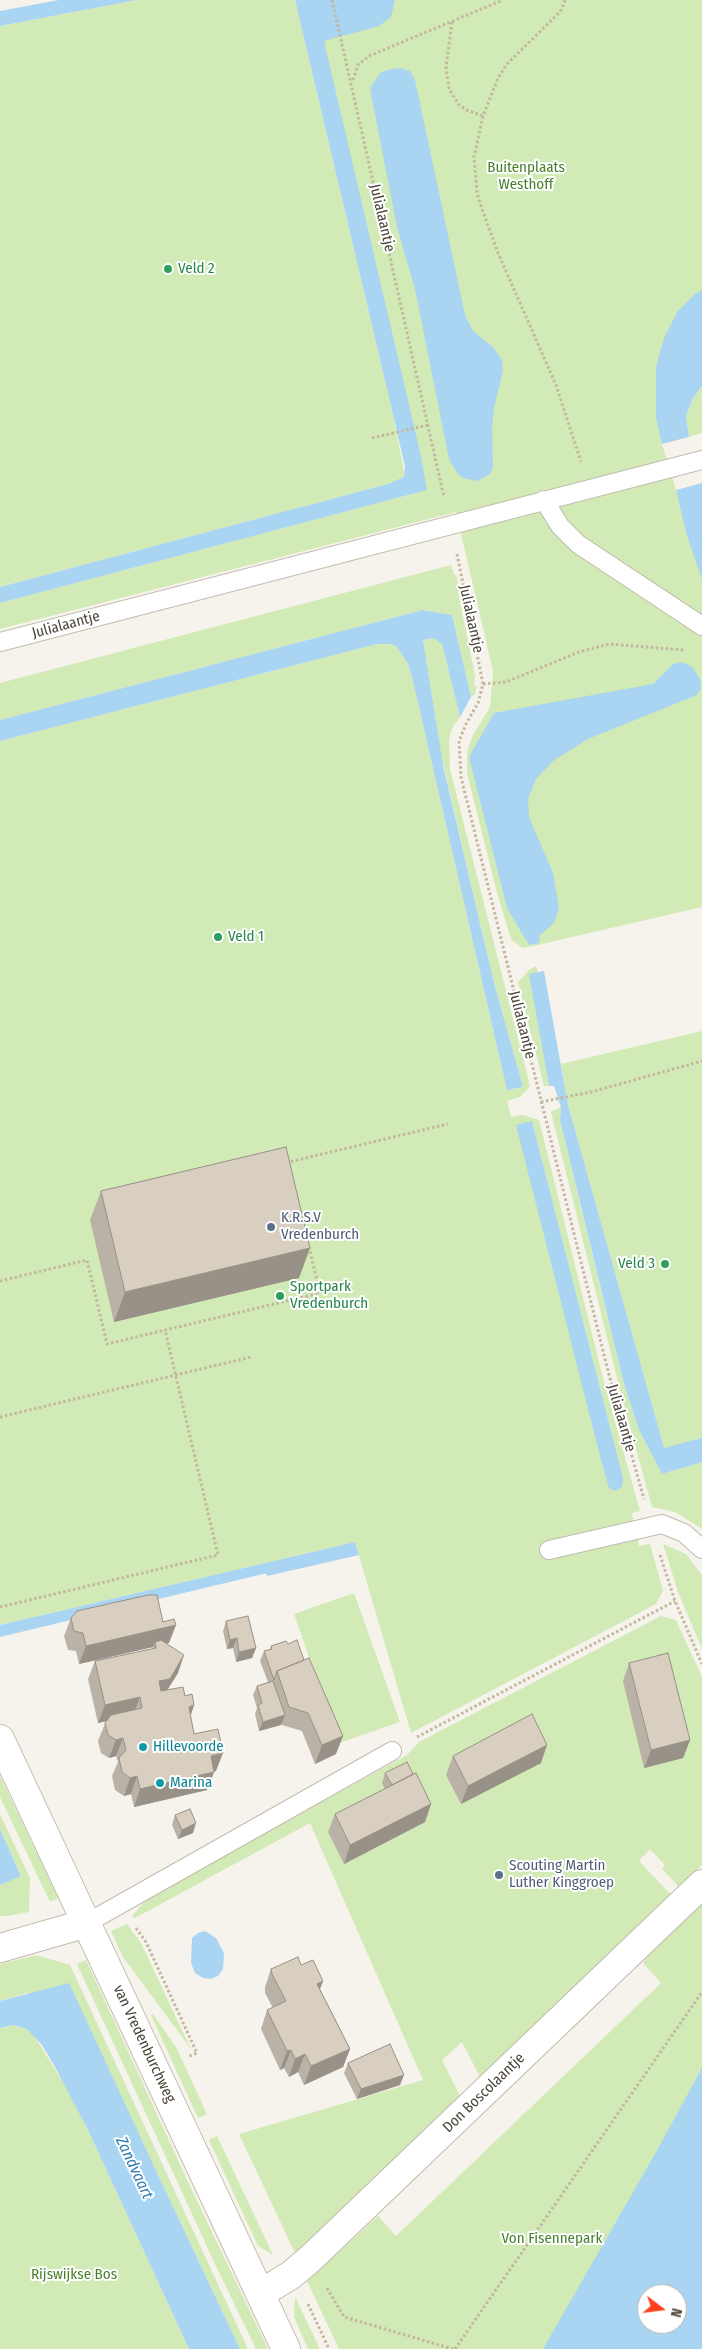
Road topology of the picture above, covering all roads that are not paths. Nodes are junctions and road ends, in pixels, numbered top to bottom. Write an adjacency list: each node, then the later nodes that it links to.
1 (702, 460): 2 (lane, Julialaantje)
2 (544, 500): 3 (lane); 4 (lane, Julialaantje)
3 (702, 626)
4 (0, 642)
5 (702, 1549): 6 (lane)
6 (549, 1550)
7 (0, 1740): 10 (street, van Vredenburchweg)
8 (392, 1751): 10 (lane)
9 (702, 1884): 12 (street, Don Boscolaantje)
10 (87, 1923): 11 (street); 12 (street, van Vredenburchweg)
11 (0, 1948)
12 (260, 2294): 13 (street, van Vredenburchweg)
13 (286, 2349)

